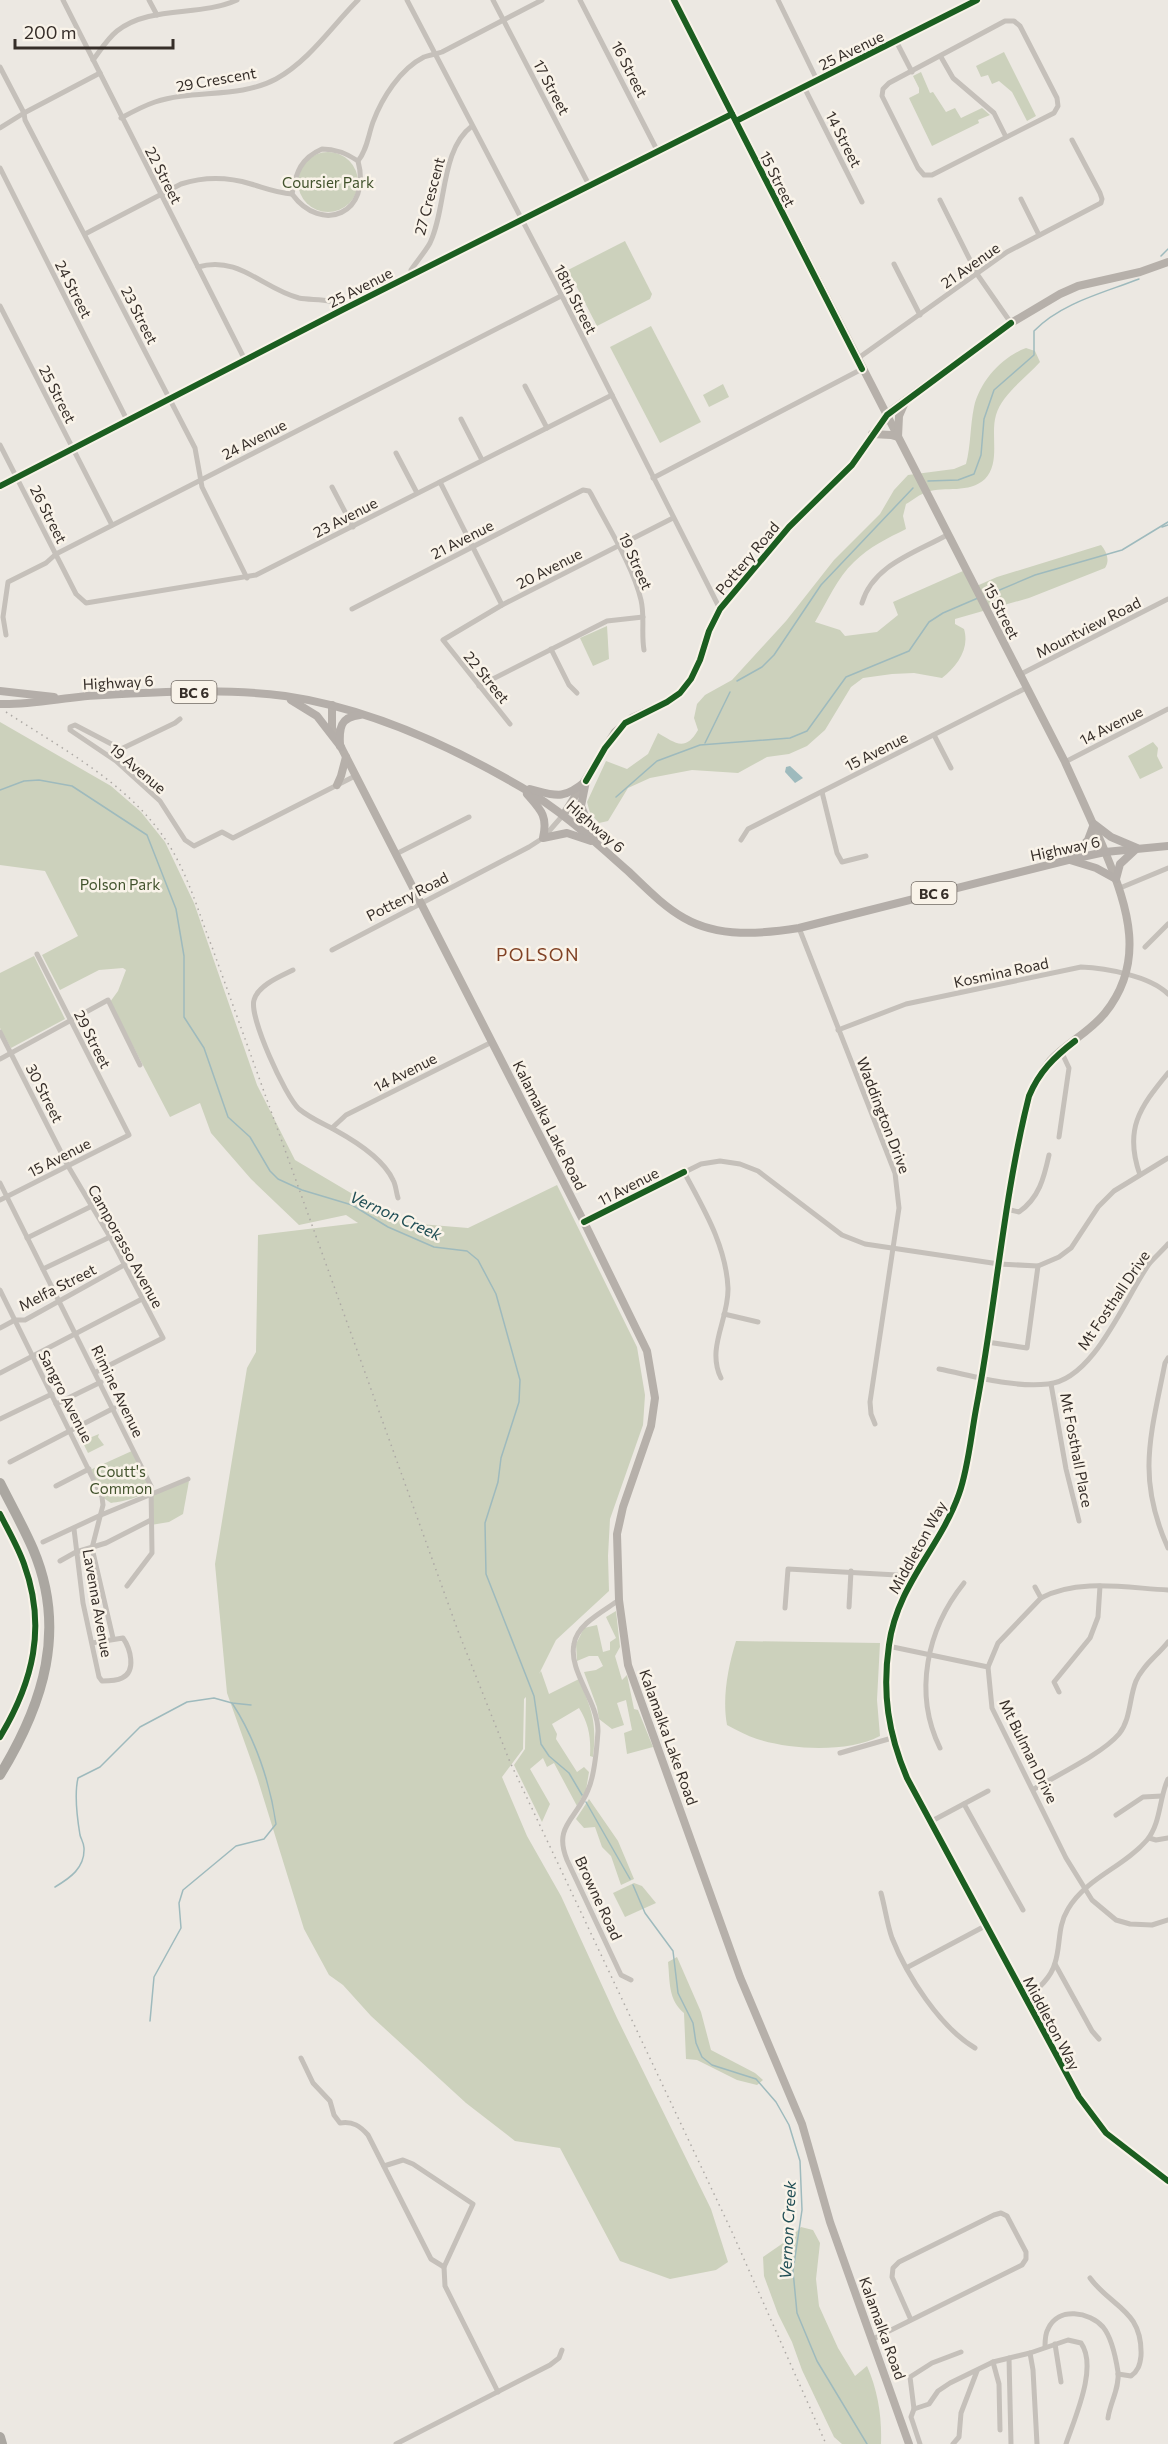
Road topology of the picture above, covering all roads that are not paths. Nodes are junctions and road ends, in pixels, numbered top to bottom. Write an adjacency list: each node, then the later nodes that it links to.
1 (63, 0): 17 (street, 22 Street)
2 (149, 0): 12 (street)
3 (236, 0): 12 (street)
4 (358, 0): 25 (street, 29 Crescent)
5 (407, 0): 15 (street, 18th Street)
6 (493, 0): 13 (street, 17 Street)
7 (542, 0): 13 (street)
8 (580, 0): 30 (street, 16 Street)
9 (674, 0): 24 (street, 15 Street)
10 (778, 0): 21 (street)
11 (977, 0): 14 (street, 25 Avenue)
12 (157, 15): 17 (street)
13 (503, 20): 15 (street); 33 (street, 17 Street)
14 (896, 41): 19 (street, 25 Avenue); 21 (street, 25 Avenue)
15 (435, 54): 26 (street, 18th Street); 31 (street)
16 (941, 57): 19 (street); 28 (street); 28 (street)
17 (93, 60): 20 (street, 22 Street)
18 (0, 67): 23 (street, 23 Street)
19 (912, 72): 28 (street)
20 (99, 73): 23 (street); 25 (street, 22 Street)
21 (818, 80): 22 (street, 25 Avenue)
22 (804, 87): 24 (street, 25 Avenue); 38 (street, 14 Street)
23 (24, 113): 27 (street); 40 (street, 23 Street)
24 (734, 117): 30 (street, 25 Avenue); 52 (street, 15 Street)
25 (122, 118): 35 (street, 22 Street)
26 (472, 126): 39 (street, 18th Street); 45 (street, 27 Crescent)
27 (0, 129)
28 (1006, 137)
29 (1072, 140): 41 (street, 21 Avenue)
30 (657, 150): 33 (street, 25 Avenue)
31 (358, 161): 34 (street); 34 (street)
32 (0, 168): 61 (street, 24 Street)
33 (589, 185): 39 (street, 25 Avenue)
34 (292, 194): 35 (street)
35 (160, 195): 40 (street); 44 (street, 22 Street)
36 (1021, 199): 41 (street)
37 (940, 200): 46 (street)
38 (862, 202)
39 (521, 219): 45 (street, 25 Avenue); 47 (street, 18th Street)
40 (84, 234): 57 (street, 23 Street)
41 (1039, 235): 46 (street, 21 Avenue)
42 (1168, 262): 51 (street, Pottery Road)
43 (894, 264): 50 (street)
44 (198, 267): 49 (street); 53 (street, 22 Street)
45 (411, 274): 49 (street, 25 Avenue)
46 (977, 274): 50 (street, 21 Avenue); 51 (street)
47 (561, 296): 56 (street, 18th Street); 71 (street, 24 Avenue)
48 (0, 306): 66 (street, 25 Street)
49 (344, 309): 53 (street, 25 Avenue)
50 (920, 315): 52 (street, 21 Avenue)
51 (1011, 323): 58 (street, Pottery Road)
52 (857, 359): 54 (street, 15 Street)
53 (245, 360): 57 (street, 25 Avenue)
54 (862, 369): 59 (street, 15 Street); 70 (street)
55 (525, 386): 62 (street)
56 (612, 395): 62 (street, 23 Avenue); 70 (street, 18th Street)
57 (170, 398): 61 (street, 25 Avenue); 71 (street, 23 Street)
58 (907, 399): 59 (street, Pottery Road); 64 (street)
59 (887, 416): 63 (street, Pottery Road); 64 (street, 15 Street)
60 (461, 419): 68 (street)
61 (127, 420): 66 (street, 25 Avenue)
62 (547, 428): 68 (street, 23 Avenue)
63 (872, 434): 64 (street); 90 (street, Pottery Road)
64 (898, 437): 80 (street, 15 Street)
65 (0, 445): 69 (street, 26 Street)
66 (73, 449): 69 (street, 25 Avenue); 78 (street, 25 Street)
67 (396, 453): 76 (street)
68 (482, 460): 72 (street, 23 Avenue)
69 (16, 477): 73 (street, 25 Avenue); 83 (street, 26 Street)
70 (653, 478): 77 (street, 18th Street)
71 (200, 479): 78 (street, 24 Avenue); 84 (street, 23 Street)
72 (440, 482): 76 (street, 23 Avenue); 82 (street)
73 (0, 486)
74 (332, 487): 79 (street)
75 (583, 490): 81 (street, 19 Street); 82 (street, 21 Avenue)
76 (417, 494): 79 (street, 23 Avenue)
77 (673, 518): 81 (street, 20 Avenue); 90 (street, 18th Street)
78 (112, 525): 83 (street, 24 Avenue)
79 (353, 526): 84 (street, 23 Avenue)
80 (947, 535): 87 (street); 96 (street, 15 Street)
81 (618, 546): 88 (street, 20 Avenue); 91 (street, 19 Street)
82 (473, 547): 88 (street); 89 (street, 21 Avenue)
83 (56, 554): 85 (street, 26 Street); 92 (street, 24 Avenue)
84 (247, 578): 85 (street, 23 Avenue)
85 (76, 594)
86 (1168, 599): 96 (street, Mountview Road)
87 (862, 603)
88 (502, 605): 93 (street, 20 Avenue)
89 (352, 609)
90 (720, 609): 115 (street, Pottery Road)
91 (643, 617): 94 (street); 95 (street, 19 Street)
92 (6, 635)
93 (446, 646): 97 (street, 22 Street)
94 (550, 649): 97 (street); 100 (street)
95 (644, 650)
96 (1020, 675): 98 (street, 15 Street)
97 (479, 686): 108 (street, 22 Street)
98 (1026, 688): 109 (street, 15 Avenue); 112 (street, 15 Street)
99 (0, 690): 102 (main road)
100 (577, 693)
101 (286, 696): 102 (main road, Highway 6 / BC 6); 104 (main road, Highway 6 / BC 6); 110 (main road)
102 (64, 698): 103 (main road, Highway 6 / BC 6)
103 (0, 704)
104 (332, 705): 106 (main road, Highway 6 / BC 6); 110 (street, Kalamalka Lake Road)
105 (1168, 709): 112 (street, 14 Avenue)
106 (364, 714): 110 (main road); 117 (main road, Highway 6 / BC 6)
107 (180, 719): 116 (street, 19 Avenue)
108 (510, 724)
109 (934, 735): 113 (street); 118 (street, 15 Avenue)
110 (340, 747): 111 (street, Kalamalka Lake Road)
111 (346, 757): 114 (street, Kalamalka Lake Road); 116 (street)
112 (1065, 762): 121 (street, 15 Street)
113 (951, 768)
114 (356, 776): 116 (street, 19 Avenue); 128 (street, Kalamalka Lake Road)
115 (586, 781): 117 (main road); 119 (street, Pottery Road); 124 (main road)
116 (337, 785)
117 (521, 787): 119 (main road, Highway 6 / BC 6); 122 (main road)
118 (822, 792): 123 (street, 15 Avenue); 129 (street)
119 (564, 814): 122 (street, Pottery Road); 124 (main road, Highway 6 / BC 6)
120 (469, 817): 128 (street)
121 (1094, 824): 126 (main road); 127 (street, 15 Street); 130 (main road)
122 (543, 838): 124 (main road); 134 (street, Pottery Road)
123 (741, 840)
124 (597, 844): 136 (main road, Highway 6 / BC 6)
125 (1168, 846): 126 (main road, Highway 6 / BC 6)
126 (1137, 848): 127 (main road, Highway 6 / BC 6); 132 (main road)
127 (1105, 852): 130 (main road, Highway 6 / BC 6); 132 (street, Middleton Way)
128 (396, 854): 134 (street, Kalamalka Lake Road)
129 (866, 856)
130 (1068, 860): 132 (main road); 136 (main road, Highway 6 / BC 6)
131 (1167, 869): 133 (street)
132 (1116, 879): 133 (street, Middleton Way)
133 (1120, 888): 141 (street, Middleton Way)
134 (421, 904): 138 (street, Pottery Road); 146 (street, Kalamalka Lake Road)
135 (1168, 924): 137 (street)
136 (799, 928): 144 (street, Waddington Drive)
137 (1145, 947)
138 (332, 950)
139 (37, 954): 143 (street, 29 Street)
140 (293, 970): 152 (street)
141 (1125, 975): 142 (street, Kosmina Road); 144 (street, Kosmina Road); 147 (street, Middleton Way)
142 (1168, 994)
143 (70, 1022): 148 (street); 150 (street); 153 (street, 29 Street)
144 (838, 1030): 170 (street, Waddington Drive)
145 (0, 1032): 148 (street, 30 Street)
146 (492, 1042): 152 (street, 14 Avenue); 166 (street, Kalamalka Lake Road)
147 (1061, 1051): 154 (street); 165 (street, Middleton Way)
148 (11, 1053): 149 (street); 157 (street, 30 Street)
149 (0, 1059)
150 (140, 1065)
151 (1168, 1073): 159 (street)
152 (332, 1128): 162 (street)
153 (129, 1135): 157 (street, 15 Avenue)
154 (1059, 1137)
155 (1049, 1155): 165 (street)
156 (1168, 1158): 159 (street, 11 Avenue)
157 (68, 1166): 161 (street, 15 Avenue); 164 (street, Camporasso Avenue)
158 (684, 1172): 166 (street, 11 Avenue); 170 (street, 11 Avenue); 178 (street)
159 (1140, 1175): 173 (street, 11 Avenue)
160 (0, 1184): 161 (street)
161 (7, 1197): 163 (street, 15 Avenue); 168 (street)
162 (398, 1198)
163 (0, 1200)
164 (92, 1206): 167 (street, Camporasso Avenue); 168 (street)
165 (1006, 1209): 171 (street, Middleton Way)
166 (584, 1222): 222 (street, Kalamalka Lake Road)
167 (110, 1237): 172 (street, Camporasso Avenue); 174 (street)
168 (27, 1238): 174 (street)
169 (1168, 1244): 192 (street, Mt Fosthall Drive)
170 (892, 1249): 171 (street, 11 Avenue); 197 (street, Waddington Drive)
171 (999, 1264): 173 (street, 11 Avenue); 183 (street, Middleton Way)
172 (124, 1265): 176 (street, Camporasso Avenue); 177 (street, Melfa Street)
173 (1038, 1266): 183 (street)
174 (43, 1269): 177 (street, Rimine Avenue)
175 (0, 1292): 179 (street, Sangro Avenue)
176 (142, 1299): 182 (street); 188 (street, Camporasso Avenue)
177 (57, 1301): 179 (street, Melfa Street); 182 (street, Rimine Avenue)
178 (724, 1314): 180 (street); 189 (street)
179 (15, 1320): 181 (street, Melfa Street); 184 (street, Sangro Avenue)
180 (758, 1322)
181 (0, 1328)
182 (76, 1333): 184 (street); 188 (street, Rimine Avenue)
183 (987, 1342): 190 (street, Middleton Way)
184 (32, 1356): 187 (street); 193 (street, Sangro Avenue)
185 (1168, 1358): 211 (street)
186 (939, 1370): 190 (street, Mt Fosthall Drive)
187 (0, 1372)
188 (96, 1372): 191 (street, Rimine Avenue)
189 (721, 1378)
190 (982, 1378): 192 (street, Mt Fosthall Drive); 215 (street, Middleton Way)
191 (101, 1382): 194 (street); 195 (street, Rimine Avenue)
192 (1051, 1384): 207 (street, Mt Fosthall Place)
193 (52, 1394): 194 (street, Sangro Avenue); 196 (street)
194 (56, 1404): 198 (street, Sangro Avenue)
195 (114, 1408): 198 (street); 204 (street, Rimine Avenue)
196 (0, 1419)
197 (875, 1424)
198 (71, 1430): 199 (street); 200 (street, Sangro Avenue)
199 (10, 1462)
200 (89, 1469): 203 (street); 205 (street, Sangro Avenue)
201 (188, 1479): 204 (street)
202 (0, 1483): 232 (highway)
203 (56, 1486)
204 (150, 1494): 205 (street); 206 (street, Rimine Avenue)
205 (101, 1515): 208 (street); 210 (street)
206 (151, 1520): 210 (street); 217 (street, Rimine Avenue)
207 (1079, 1521)
208 (74, 1529): 209 (street); 212 (street, Lavenna Avenue)
209 (43, 1542)
210 (92, 1548): 212 (street); 225 (street)
211 (1168, 1548)
212 (76, 1552): 213 (street); 226 (street, Lavenna Avenue)
213 (60, 1561)
214 (851, 1571): 215 (street); 223 (street); 224 (street)
215 (911, 1582): 228 (street, Middleton Way)
216 (964, 1582): 229 (street)
217 (127, 1586)
218 (1100, 1586): 220 (street); 221 (street); 231 (street)
219 (1035, 1587): 221 (street)
220 (1168, 1590)
221 (1041, 1598): 230 (street)
222 (619, 1600): 254 (street, Browne Road); 261 (street, Kalamalka Lake Road)
223 (785, 1608)
224 (849, 1608)
225 (113, 1638): 226 (street); 226 (street, Lavenna Avenue)
226 (92, 1642)
227 (1168, 1642): 239 (street)
228 (888, 1646): 229 (street); 233 (street, Middleton Way)
229 (928, 1655): 230 (street); 234 (street)
230 (988, 1667): 239 (street, Mt Bulman Drive)
231 (1059, 1692)
232 (29, 1719): 236 (highway); 237 (highway)
233 (892, 1738): 235 (street); 244 (street, Middleton Way)
234 (939, 1748)
235 (840, 1753)
236 (0, 1761)
237 (0, 1775)
238 (1168, 1779): 241 (street)
239 (1034, 1789): 247 (street, Mt Bulman Drive)
240 (988, 1791): 242 (street)
241 (1162, 1796): 243 (street); 245 (street)
242 (964, 1804): 244 (street); 249 (street)
243 (1116, 1815)
244 (930, 1822): 251 (street, Middleton Way)
245 (1149, 1838): 246 (street); 247 (street)
246 (1168, 1838)
247 (1085, 1889): 250 (street, Mt Bulman Drive); 252 (street)
248 (881, 1893): 253 (street)
249 (1023, 1910)
250 (1168, 1920)
251 (987, 1925): 253 (street); 255 (street, Middleton Way)
252 (1055, 1964): 255 (street); 256 (street)
253 (908, 1967): 257 (street)
254 (631, 1980)
255 (1026, 1998): 260 (street, Middleton Way)
256 (1099, 2039)
257 (975, 2048)
258 (301, 2058): 259 (street)
259 (384, 2166): 262 (street); 262 (street)
260 (1168, 2181)
261 (830, 2222): 265 (street, Kalamalka Road)
262 (444, 2267): 276 (street)
263 (1090, 2278): 274 (street)
264 (911, 2320): 264 (street); 265 (street)
265 (873, 2339): 283 (street, Kalamalka Road)
266 (1055, 2344): 267 (street); 275 (street); 288 (street)
267 (1045, 2347): 270 (street); 274 (street)
268 (562, 2350): 276 (street)
269 (961, 2352): 277 (street)
270 (1030, 2353): 271 (street); 287 (street)
271 (1010, 2358): 272 (street); 286 (street)
272 (993, 2362): 273 (street); 279 (street)
273 (978, 2369): 277 (street); 285 (street)
274 (1118, 2374): 278 (street)
275 (1061, 2382)
276 (498, 2392): 282 (street)
277 (914, 2409): 284 (street)
278 (1108, 2418)
279 (1000, 2430)
280 (0, 2437): 281 (highway)
281 (2, 2444)
282 (396, 2444)
283 (909, 2444)
284 (920, 2444)
285 (954, 2444)
286 (1011, 2444)
287 (1037, 2444)
288 (1066, 2444)

